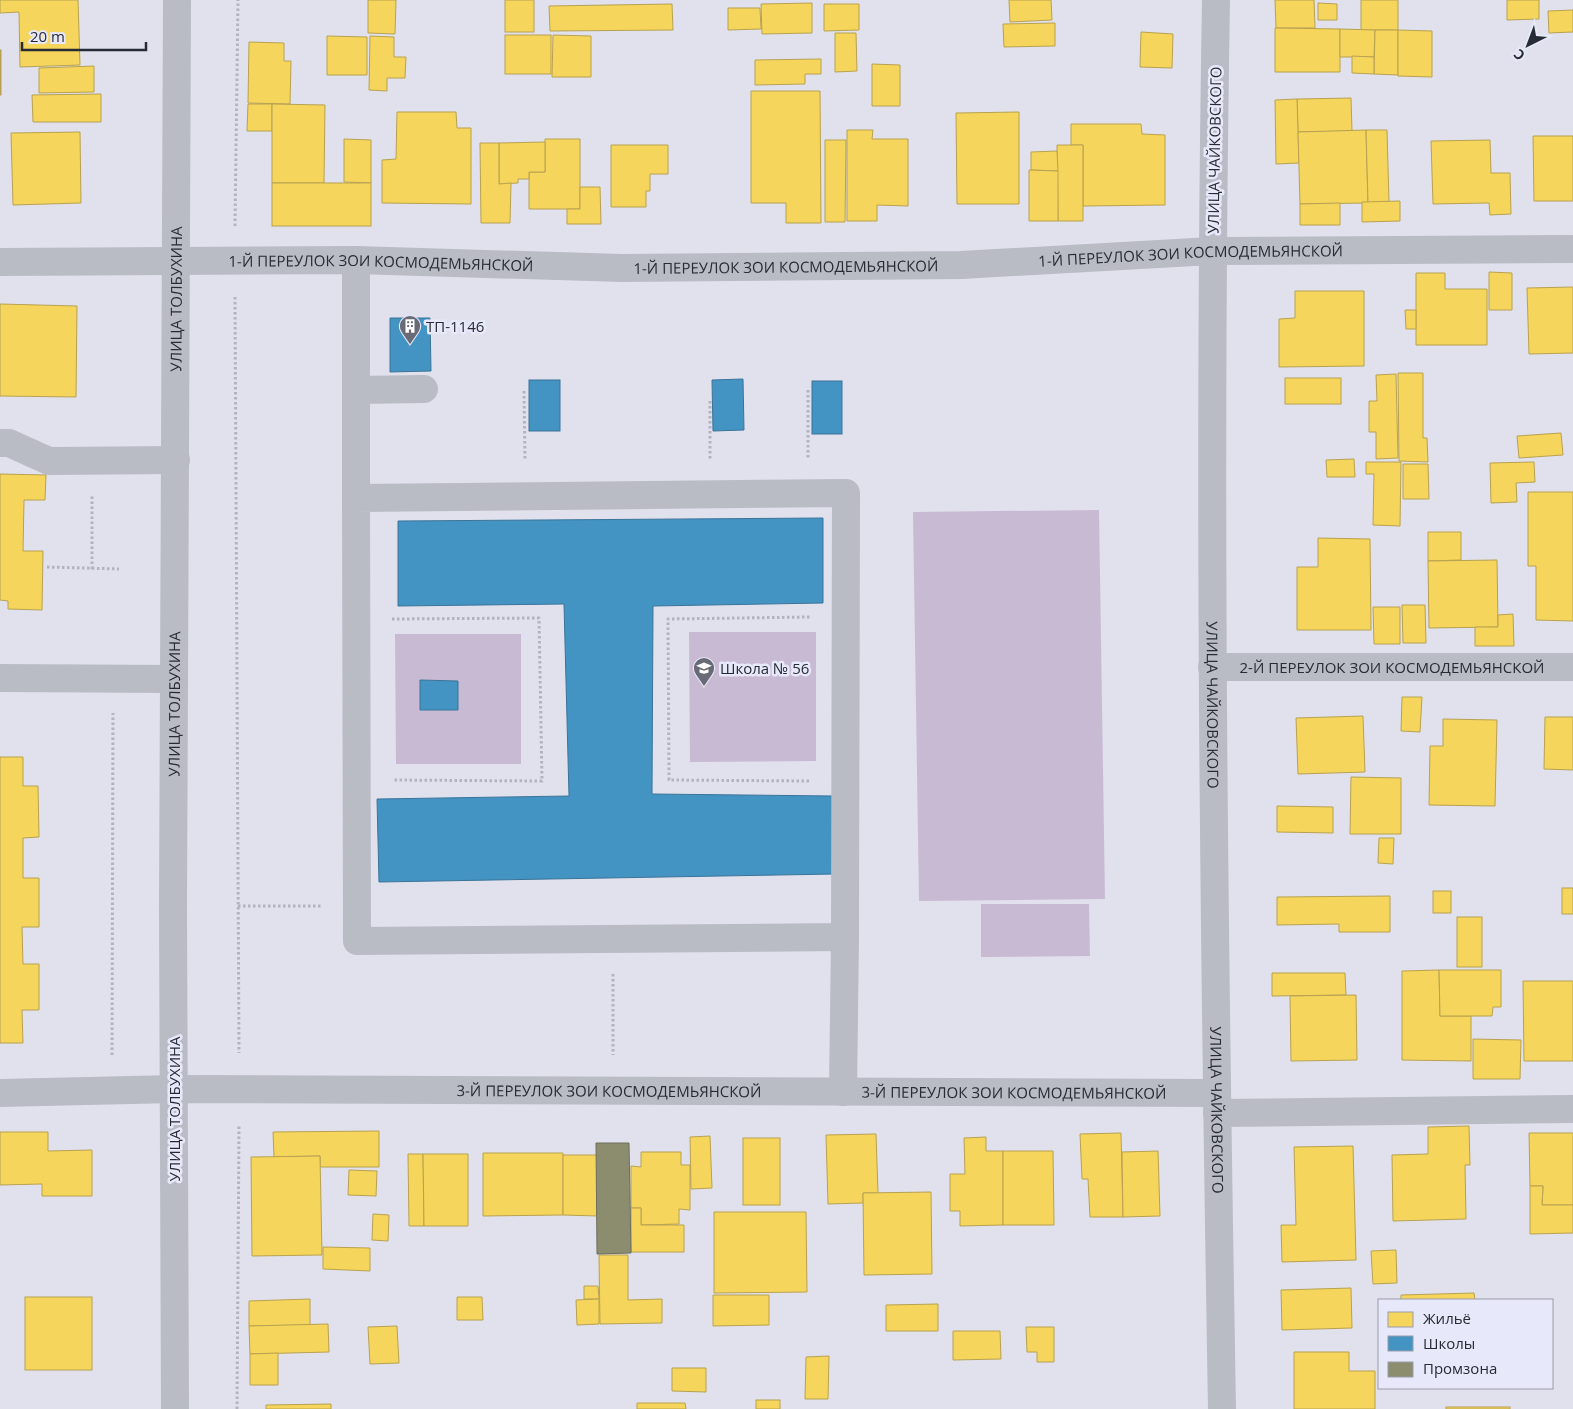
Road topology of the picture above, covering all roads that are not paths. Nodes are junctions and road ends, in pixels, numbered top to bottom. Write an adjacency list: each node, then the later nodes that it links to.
1 (177, 0): 6 (street, УЛИЦА ТОЛБУХИНА)
2 (1216, 0): 4 (street, УЛИЦА ЧАЙКОВСКОГО)
3 (1573, 249): 4 (street, 1-Й ПЕРЕУЛОК ЗОИ КОСМОДЕМЬЯНСКОЙ)
4 (1212, 250): 5 (street, 1-Й ПЕРЕУЛОК ЗОИ КОСМОДЕМЬЯНСКОЙ); 13 (street, УЛИЦА ЧАЙКОВСКОГО)
5 (356, 260): 6 (street, 1-Й ПЕРЕУЛОК ЗОИ КОСМОДЕМЬЯНСКОЙ); 9 (street)
6 (177, 261): 7 (street, 1-Й ПЕРЕУЛОК ЗОИ КОСМОДЕМЬЯНСКОЙ); 11 (street, УЛИЦА ТОЛБУХИНА)
7 (0, 262)
8 (424, 389): 9 (street)
9 (356, 390): 12 (street)
10 (0, 442): 11 (street)
11 (176, 460): 16 (street, УЛИЦА ТОЛБУХИНА)
12 (356, 498): 17 (street); 17 (street)
13 (1212, 667): 14 (street, 2-Й ПЕРЕУЛОК ЗОИ КОСМОДЕМЬЯНСКОЙ); 21 (street, УЛИЦА ЧАЙКОВСКОГО)
14 (1573, 667)
15 (0, 678): 16 (street)
16 (174, 680): 18 (street, УЛИЦА ТОЛБУХИНА)
17 (844, 937): 19 (street)
18 (174, 1090): 19 (street, 3-Й ПЕРЕУЛОК ЗОИ КОСМОДЕМЬЯНСКОЙ); 20 (street, 3-Й ПЕРЕУЛОК ЗОИ КОСМОДЕМЬЯНСКОЙ); 23 (street, УЛИЦА ТОЛБУХИНА)
19 (843, 1092): 21 (street, 3-Й ПЕРЕУЛОК ЗОИ КОСМОДЕМЬЯНСКОЙ)
20 (0, 1093)
21 (1217, 1103): 22 (street, 3-Й ПЕРЕУЛОК ЗОИ КОСМОДЕМЬЯНСКОЙ); 24 (street, УЛИЦА ЧАЙКОВСКОГО)
22 (1573, 1109)
23 (175, 1409)
24 (1222, 1409)

